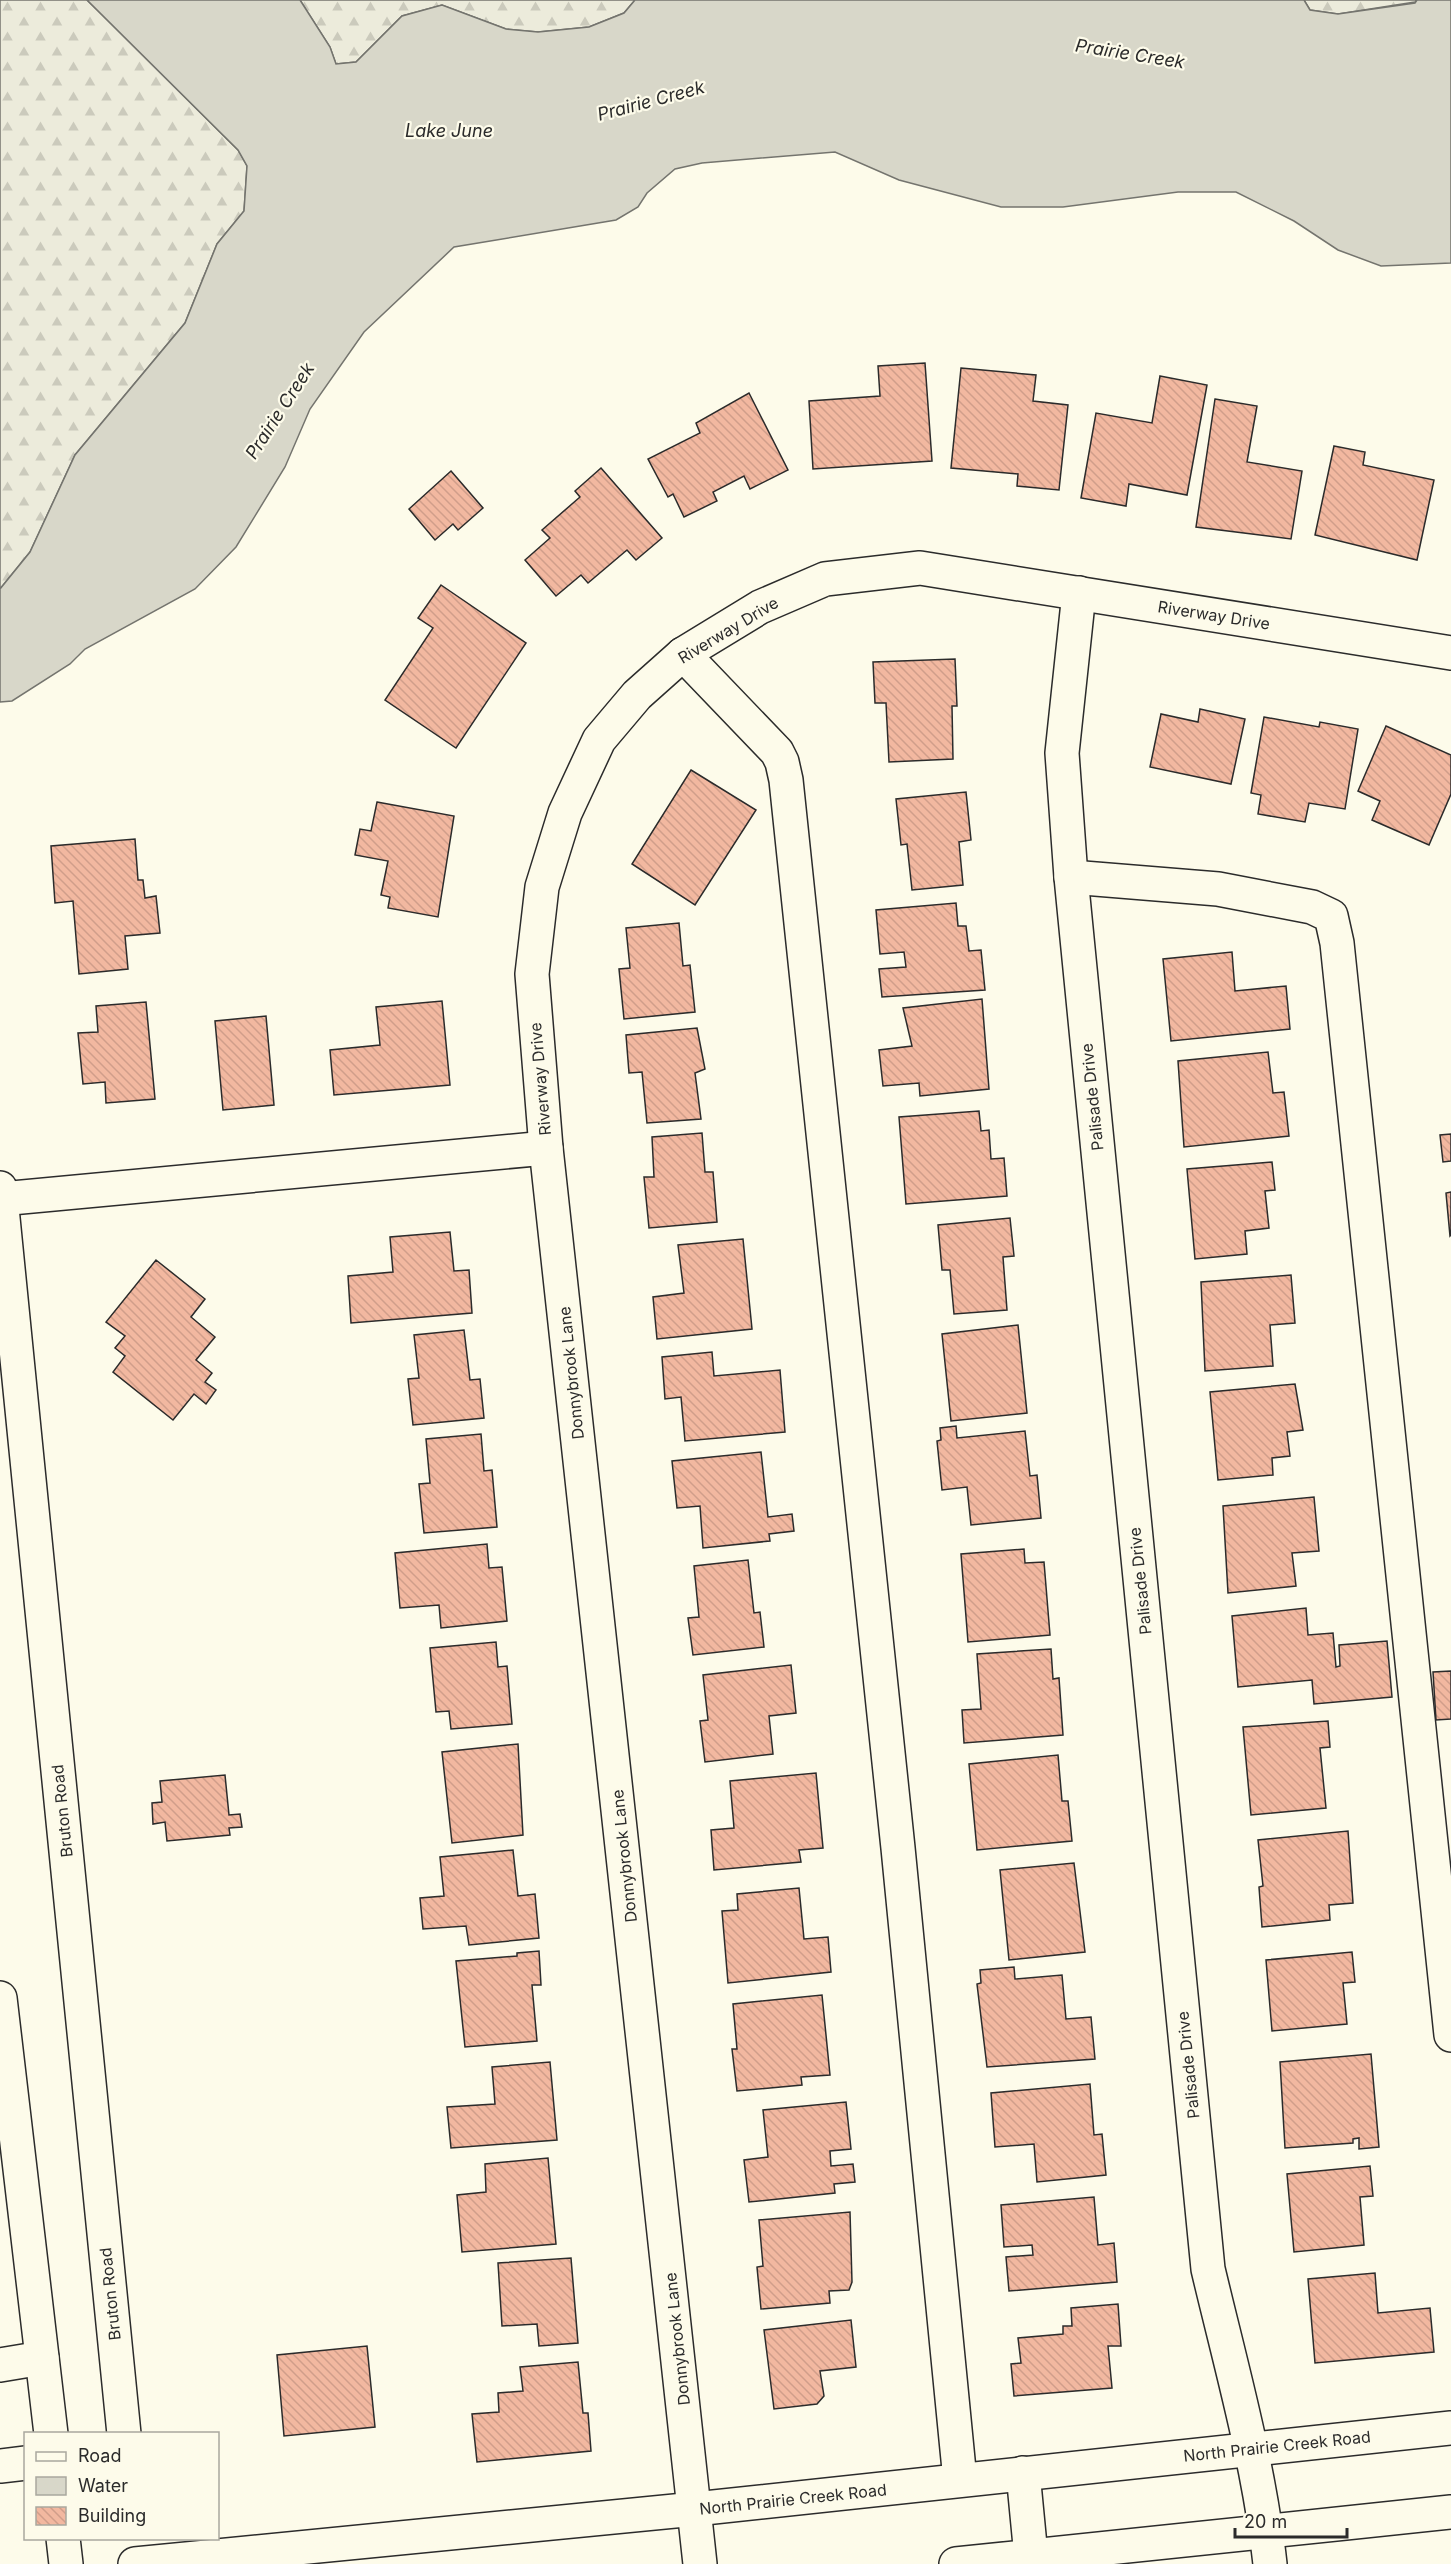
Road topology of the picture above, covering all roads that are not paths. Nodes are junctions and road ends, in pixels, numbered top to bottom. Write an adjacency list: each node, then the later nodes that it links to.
1 (1079, 593): 2 (street, Riverway Drive); 3 (street, Riverway Drive); 4 (street, Palisade Drive)
2 (1451, 653)
3 (683, 654): 5 (street, Riverway Drive); 18 (street)
4 (1071, 877): 8 (street); 14 (street, Palisade Drive)
5 (546, 1148): 6 (street, Riverway Drive); 19 (street, Donnybrook Lane)
6 (0, 1196): 13 (street, Bruton Road)
7 (0, 1998): 9 (street)
8 (1451, 2035)
9 (42, 2358): 10 (street); 12 (street)
10 (0, 2365)
11 (1451, 2428): 14 (street, North Prairie Creek Road)
12 (51, 2432)
13 (124, 2432)
14 (1251, 2448): 17 (street, North Prairie Creek Road); 21 (street, Palisade Drive)
15 (24, 2463): 16 (street)
16 (0, 2466)
17 (1023, 2473): 18 (street, North Prairie Creek Road); 25 (street)
18 (960, 2480): 19 (street, North Prairie Creek Road)
19 (695, 2509): 27 (street, North Prairie Creek Road); 28 (street, Donnybrook Lane)
20 (1451, 2512): 21 (street)
21 (1266, 2530): 24 (street); 30 (street, Palisade Drive)
22 (63, 2540): 26 (street)
23 (135, 2540): 27 (street)
24 (1144, 2554): 25 (street)
25 (1032, 2560): 29 (street)
26 (66, 2564)
27 (136, 2564)
28 (700, 2564)
29 (956, 2564)
30 (1269, 2564)

